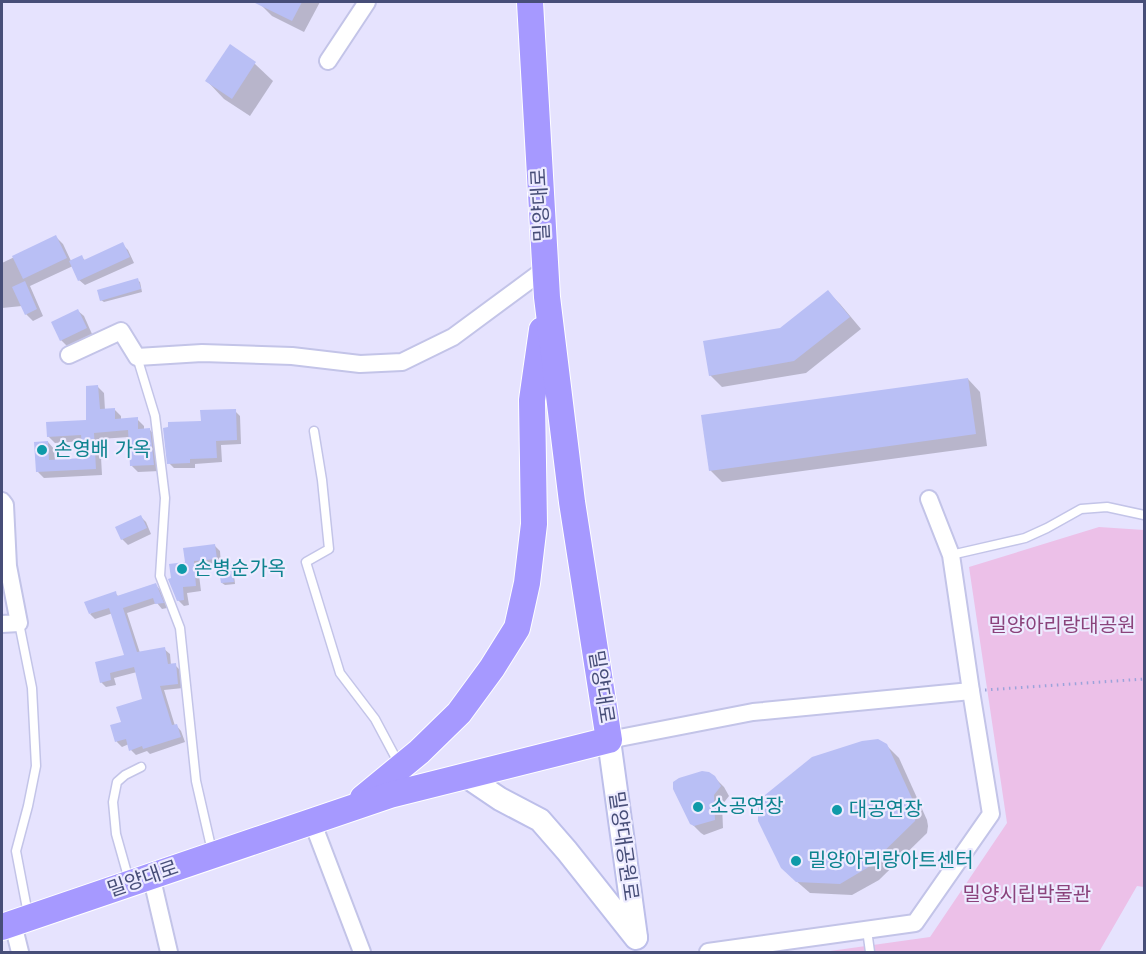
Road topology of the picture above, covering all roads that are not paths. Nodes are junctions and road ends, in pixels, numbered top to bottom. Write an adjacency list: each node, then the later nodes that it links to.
1 (367, 2): 3 (street)
2 (530, 2): 4 (main road, 밀양대로)
3 (328, 61)
4 (545, 269): 5 (main road, 밀양대로); 7 (street)
5 (547, 297): 16 (main road, 밀양대로); 18 (main road)
6 (69, 355): 7 (street)
7 (137, 357): 22 (lane)
8 (314, 431): 18 (lane)
9 (929, 499): 12 (street)
10 (2, 501): 13 (street)
11 (1144, 515): 12 (lane)
12 (951, 555): 15 (street)
13 (19, 623): 14 (street); 24 (lane)
14 (2, 624)
15 (971, 691): 16 (street); 25 (street)
16 (609, 740): 19 (main road, 밀양대로); 26 (main road, 밀양대공원로)
17 (141, 767): 23 (lane)
18 (400, 767): 20 (main road)
19 (466, 776): 20 (main road, 밀양대로); 26 (main road)
20 (351, 808): 21 (main road, 밀양대로)
21 (312, 821): 22 (main road, 밀양대로); 29 (street)
22 (212, 855): 23 (main road, 밀양대로)
23 (140, 879): 24 (main road, 밀양대로); 28 (street)
24 (14, 923): 27 (street)
25 (867, 930): 30 (street); 31 (lane)
26 (637, 945)
27 (20, 952)
28 (169, 952)
29 (362, 952)
30 (708, 952)
31 (870, 952)

